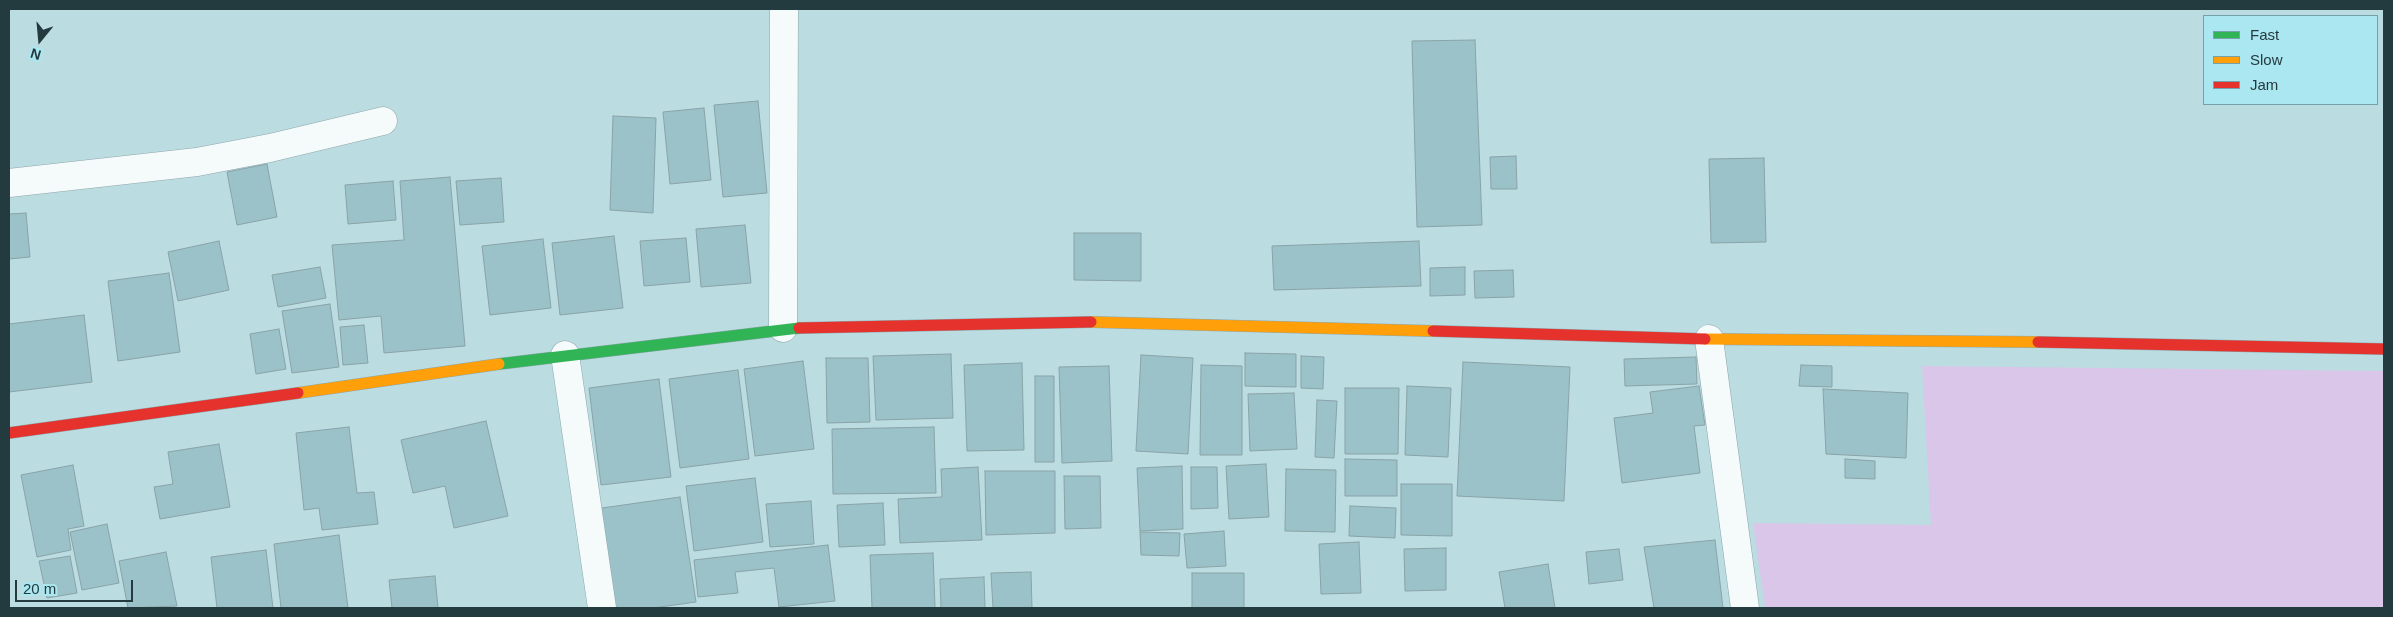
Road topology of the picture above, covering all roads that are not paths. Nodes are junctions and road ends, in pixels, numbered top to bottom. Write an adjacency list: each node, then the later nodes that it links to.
1 (784, 9): 4 (street)
2 (382, 121): 3 (street)
3 (9, 183)
4 (783, 328): 5 (street); 7 (street)
5 (1709, 339): 6 (street); 10 (street)
6 (2384, 349)
7 (566, 355): 8 (street); 9 (street)
8 (9, 433)
9 (602, 608)
10 (1745, 608)

